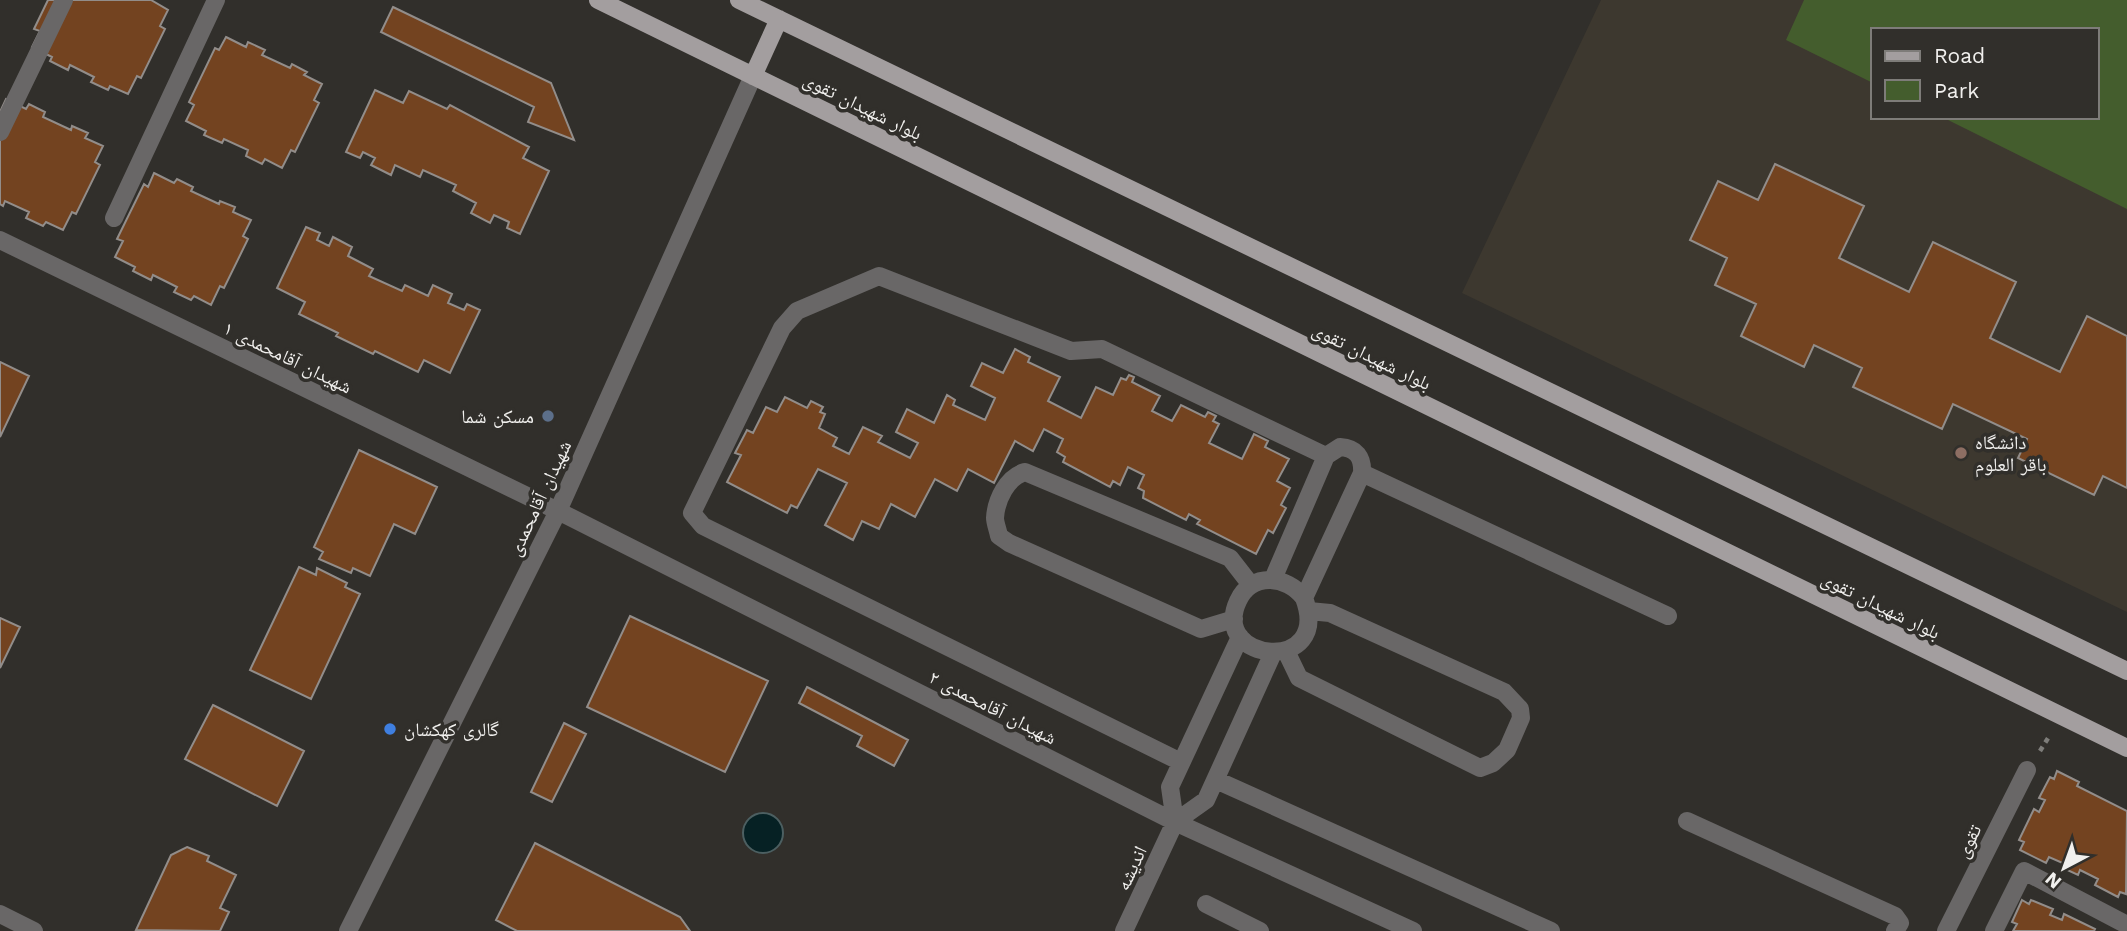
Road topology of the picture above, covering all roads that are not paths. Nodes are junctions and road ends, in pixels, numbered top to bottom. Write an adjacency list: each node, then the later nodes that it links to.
1 (64, 0): 7 (street)
2 (216, 0): 8 (street)
3 (598, 0): 6 (main road, بلوار شهیدان تقوی)
4 (739, 0): 5 (main road)
5 (779, 19): 6 (main road); 20 (main road)
6 (752, 76): 12 (street, شهیدان آقامحمدی); 21 (main road, بلوار شهیدان تقوی)
7 (0, 132)
8 (114, 218)
9 (0, 240): 12 (street, شهیدان آقامحمدی ۱)
10 (1326, 456): 11 (street); 13 (street); 22 (street)
11 (1362, 473): 15 (street); 16 (street)
12 (558, 511): 26 (street, شهیدان آقامحمدی ۲); 31 (street, شهیدان آقامحمدی)
13 (1273, 579): 14 (street); 15 (street)
14 (1251, 585): 17 (street); 17 (street)
15 (1306, 605): 19 (street); 19 (street)
16 (1668, 616)
17 (1234, 619): 18 (street)
18 (1240, 637): 19 (street); 22 (street)
19 (1280, 652): 24 (street)
20 (2127, 671)
21 (2127, 748)
22 (1181, 762): 26 (street)
23 (2027, 771): 37 (street, تقوی)
24 (1216, 780): 26 (street); 35 (street)
25 (1687, 821): 36 (street)
26 (1175, 822): 32 (street, انديشه); 34 (street, شهیدان آقامحمدی ۲)
27 (1206, 904): 33 (street)
28 (0, 914): 30 (street)
29 (2127, 925): 38 (street)
30 (34, 931)
31 (348, 931)
32 (1124, 931)
33 (1260, 931)
34 (1413, 931)
35 (1551, 931)
36 (1895, 931)
37 (1946, 931)
38 (1994, 931)

